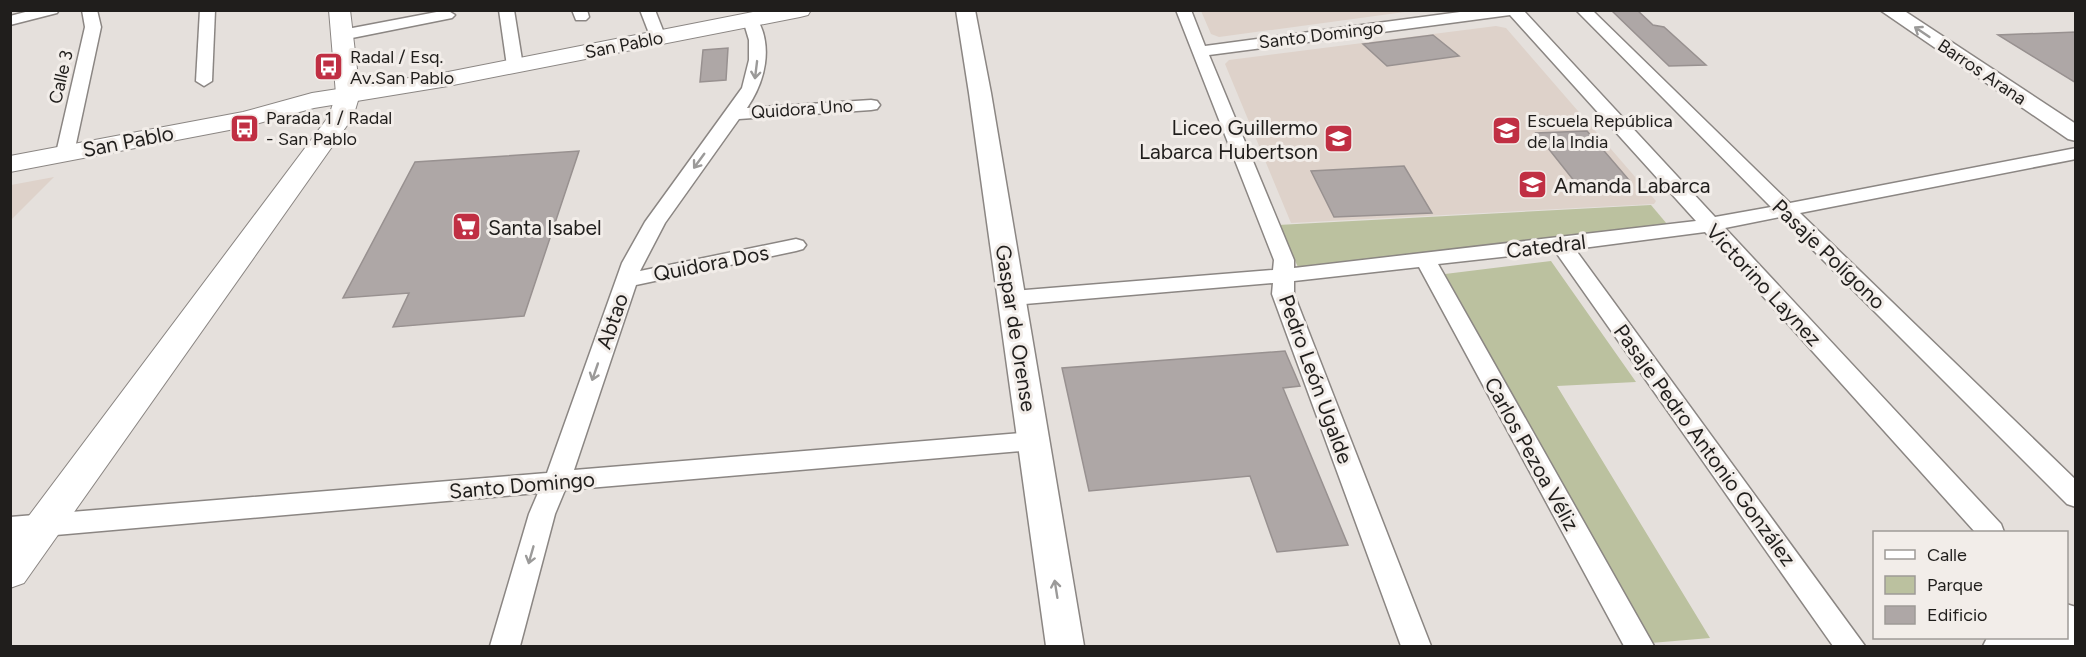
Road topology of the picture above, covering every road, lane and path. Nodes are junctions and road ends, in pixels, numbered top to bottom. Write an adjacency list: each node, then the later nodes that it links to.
1 (52, 10): 15 (street)
2 (89, 10): 25 (street, Calle 3)
3 (208, 10): 20 (street)
4 (339, 10): 16 (main road)
5 (506, 10): 19 (street)
6 (647, 10): 17 (street)
7 (965, 10): 35 (street, Gaspar de Orense)
8 (1183, 10): 18 (street, Pedro León Ugalde)
9 (1514, 10): 18 (street, Santo Domingo); 29 (street, Victorino Laynez)
10 (1583, 10): 28 (street, Pasaje Polígono)
11 (1889, 10): 24 (street, Barros Arana, one-way to 11)
12 (797, 11): 14 (main road, San Pablo)
13 (447, 15): 16 (street)
14 (752, 20): 17 (main road, San Pablo); 23 (street, Abtao, one-way to 23)
15 (10, 21)
16 (342, 35): 21 (main road)
17 (658, 38): 19 (main road, San Pablo)
18 (1200, 51): 33 (street, Pedro León Ugalde)
19 (515, 66): 21 (main road, San Pablo)
20 (204, 81)
21 (348, 99): 25 (main road, San Pablo); 39 (main road)
22 (871, 105): 23 (street, Quidora Uno)
23 (734, 114): 34 (street, Abtao, one-way to 34)
24 (2076, 134)
25 (64, 153): 27 (main road, San Pablo)
26 (2076, 153): 28 (street, Catedral)
27 (10, 164)
28 (1784, 211): 29 (street, Catedral); 38 (street, Pasaje Polígono)
29 (1708, 225): 30 (street, Catedral); 40 (street, Victorino Laynez)
30 (1561, 244): 32 (street, Catedral); 47 (street, Pasaje Pedro Antonio González)
31 (796, 246): 34 (street, Quidora Dos)
32 (1426, 261): 33 (street, Catedral); 46 (street, Carlos Pezoa Véliz)
33 (1283, 276): 35 (street, Catedral); 45 (street, Pedro León Ugalde)
34 (626, 280): 37 (street, Abtao, one-way to 37)
35 (1012, 298): 36 (street, Gaspar de Orense)
36 (1033, 441): 37 (street, Santo Domingo); 44 (street, Gaspar de Orense, one-way to 36)
37 (556, 483): 39 (street, Santo Domingo); 43 (street, Abtao, one-way to 43)
38 (2076, 497)
39 (28, 526): 41 (main road)
40 (1990, 531)
41 (10, 572)
42 (2076, 642): 48 (street)
43 (505, 646)
44 (1065, 646)
45 (1416, 646)
46 (1639, 646)
47 (1850, 646)
48 (1998, 646)

